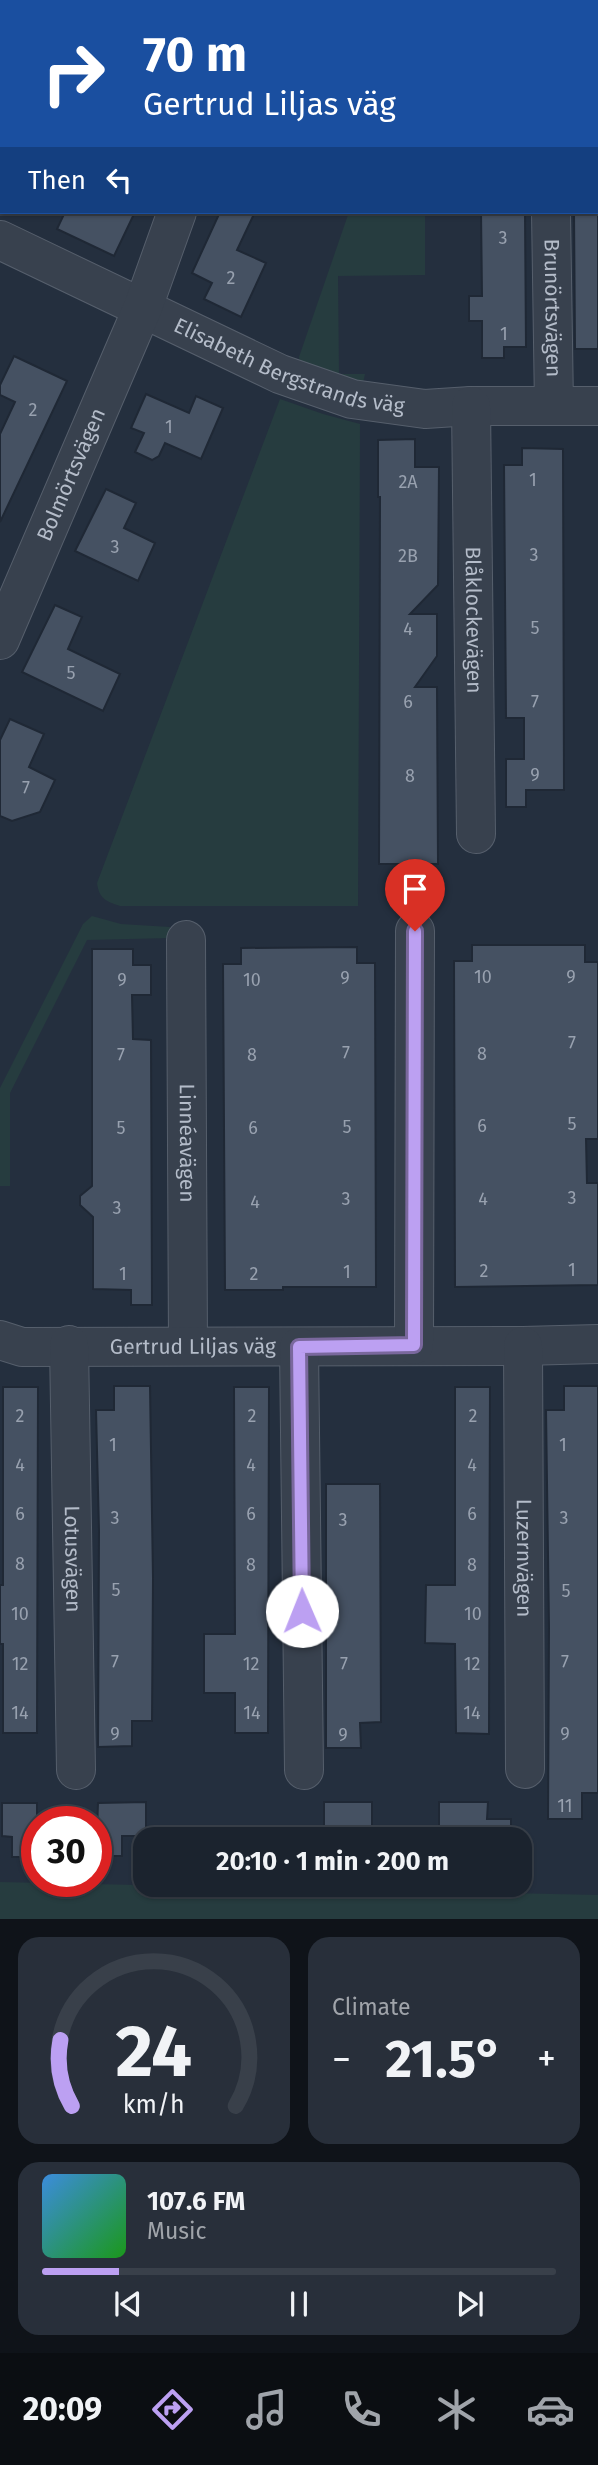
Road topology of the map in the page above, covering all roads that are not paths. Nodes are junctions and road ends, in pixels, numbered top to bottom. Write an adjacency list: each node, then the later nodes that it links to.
1 (176, 214): 4 (street, Bolmörtsvägen)
2 (551, 214): 5 (street, Brunörtsvägen)
3 (0, 240): 4 (street, Elisabeth Bergstrands väg)
4 (143, 307): 7 (street, Elisabeth Bergstrands väg); 8 (street, Bolmörtsvägen)
5 (554, 406): 6 (street, Elisabeth Bergstrands väg); 7 (street, Elisabeth Bergstrands väg)
6 (598, 406)
7 (471, 407): 9 (street, Blåklockevägen)
8 (0, 640)
9 (476, 834)
10 (415, 931): 15 (street)
11 (186, 940): 16 (street, Linnéavägen)
12 (0, 1340): 14 (street, Gertrud Liljas väg)
13 (598, 1344): 17 (street, Gertrud Liljas väg)
14 (69, 1345): 16 (street, Gertrud Liljas väg); 20 (street, Lotusvägen)
15 (414, 1345): 17 (street, Gertrud Liljas väg); 18 (street, Gertrud Liljas väg)
16 (188, 1346): 18 (street, Gertrud Liljas väg)
17 (523, 1346): 19 (street, Luzernvägen)
18 (299, 1347): 21 (street)
19 (525, 1769)
20 (76, 1770)
21 (304, 1770)

